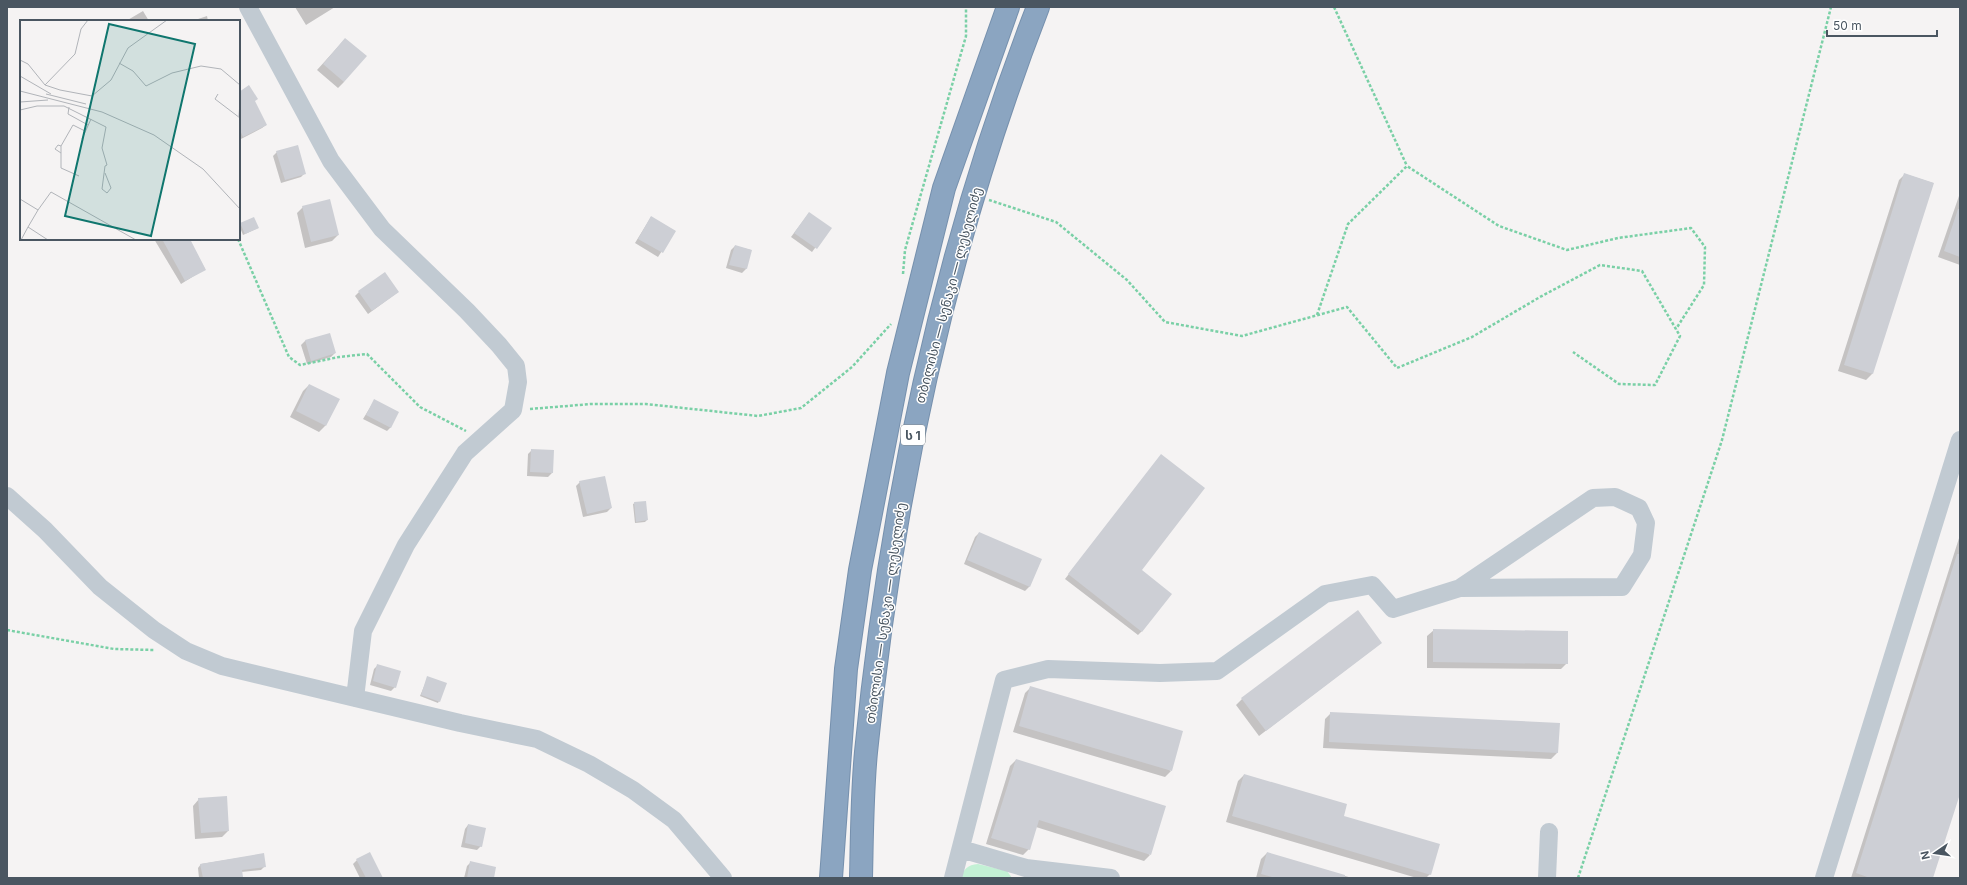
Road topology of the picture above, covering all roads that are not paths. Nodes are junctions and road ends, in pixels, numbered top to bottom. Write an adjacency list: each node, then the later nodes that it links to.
1 (248, 7): 7 (street)
2 (1008, 7): 13 (highway, თბილისი — სენაკი — ლესელიძე / ს 1)
3 (1038, 7): 14 (highway, თბილისი — სენაკი — ლესელიძე / ს 1)
4 (1960, 440): 17 (street)
5 (7, 496): 7 (street)
6 (1460, 588): 6 (street); 9 (street)
7 (356, 698): 12 (street)
8 (1549, 832): 16 (street)
9 (960, 849): 10 (street); 15 (street)
10 (1025, 873): 11 (street)
11 (1102, 877)
12 (723, 878)
13 (831, 878)
14 (860, 878)
15 (953, 878)
16 (1547, 878)
17 (1824, 878)

